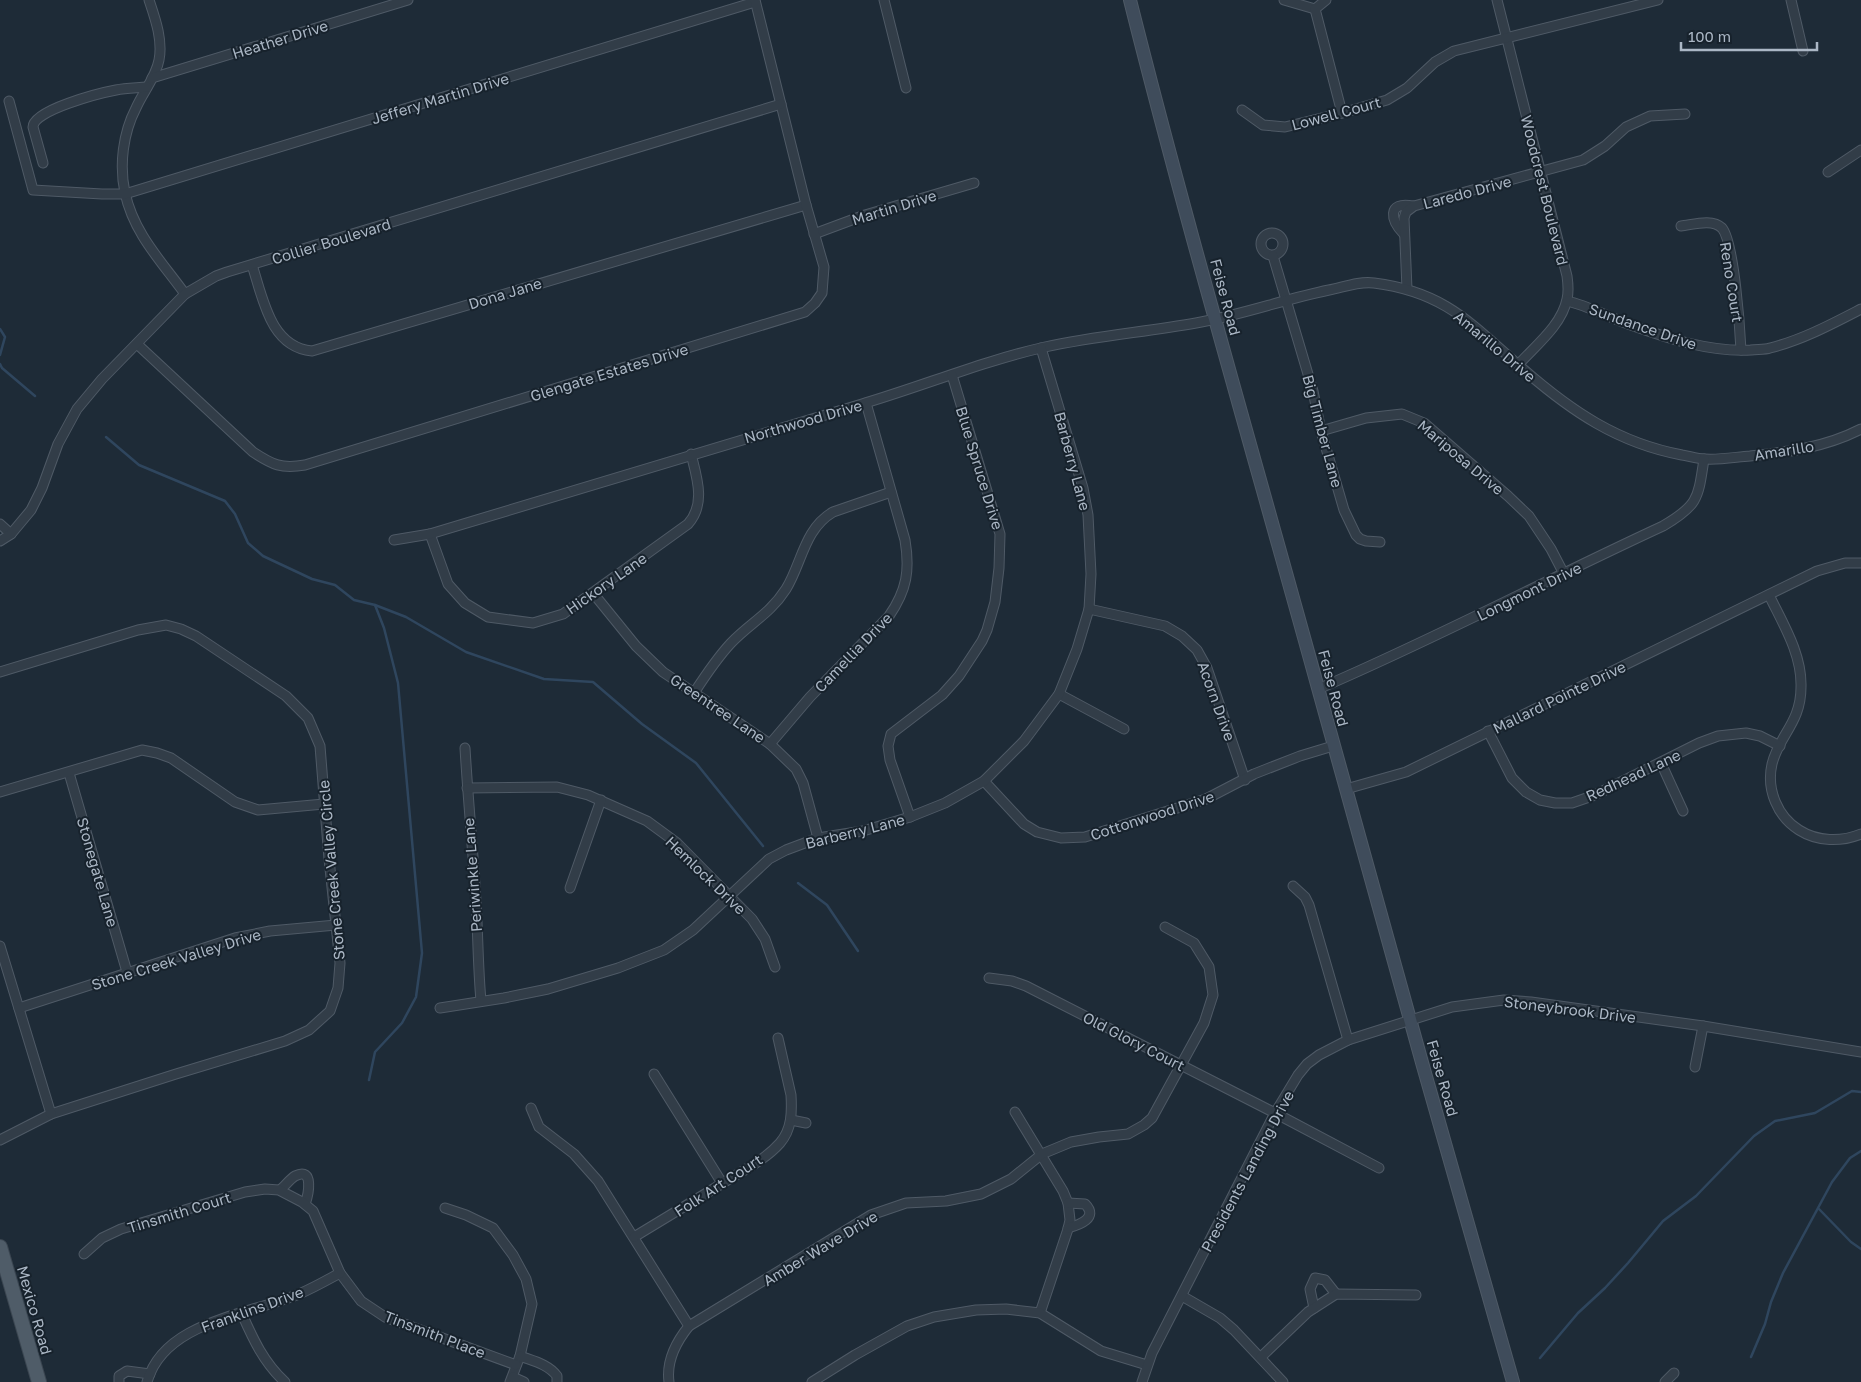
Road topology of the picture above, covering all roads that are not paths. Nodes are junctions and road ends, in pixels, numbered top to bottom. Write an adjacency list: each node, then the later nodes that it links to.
1 (149, 0): 14 (street)
2 (408, 0): 14 (street, Heather Drive)
3 (884, 0): 15 (street)
4 (1130, 0): 37 (main road, Feise Road)
5 (1284, 0): 11 (street)
6 (1326, 0): 11 (street)
7 (1497, 0): 12 (street, Woodcrest Boulevard)
8 (1658, 0): 12 (street, Lowell Court)
9 (1791, 0): 13 (street)
10 (755, 1): 17 (street, Glengate Estates Drive); 26 (street, Jeffery Martin Drive)
11 (1315, 9): 19 (street)
12 (1506, 38): 19 (street, Lowell Court); 23 (street, Woodcrest Boulevard)
13 (1803, 50)
14 (149, 83): 22 (street, Heather Drive); 26 (street)
15 (906, 88)
16 (9, 101): 26 (street, Jeffery Martin Drive)
17 (781, 104): 27 (street, Glengate Estates Drive); 31 (street, Collier Boulevard)
18 (1242, 110): 19 (street, Lowell Court)
19 (1342, 113)
20 (1684, 114): 23 (street, Laredo Drive)
21 (1861, 150): 24 (street)
22 (43, 163)
23 (1541, 172): 32 (street, Laredo Drive); 35 (street, Woodcrest Boulevard)
24 (1828, 172)
25 (974, 183): 29 (street, Martin Drive)
26 (125, 194): 33 (street)
27 (806, 205): 29 (street, Glengate Estates Drive); 31 (street, Dona Jane)
28 (1680, 226): 40 (street, Reno Court)
29 (814, 234): 38 (street, Glengate Estates Drive)
30 (1273, 256): 34 (street, Big Timber Lane)
31 (252, 265): 33 (street, Collier Boulevard)
32 (1406, 289): 34 (street, Amarillo Drive); 41 (street, Amarillo Drive)
33 (185, 294): 38 (street, Collier Boulevard)
34 (1286, 300): 37 (street, Amarillo Drive); 45 (street, Big Timber Lane)
35 (1567, 301): 40 (street, Sundance Drive); 41 (street, Woodcrest Boulevard)
36 (1861, 309): 40 (street, Sundance Drive)
37 (1215, 319): 39 (street, Northwood Drive); 61 (main road, Feise Road)
38 (137, 344): 50 (street, Collier Boulevard)
39 (1042, 348): 42 (street, Northwood Drive); 59 (street, Barberry Lane)
40 (1741, 350)
41 (1518, 365): 47 (street, Amarillo Drive)
42 (952, 375): 43 (street, Northwood Drive); 80 (street, Blue Spruce Drive)
43 (866, 403): 46 (street, Northwood Drive); 48 (street, Camellia Drive)
44 (1861, 429): 47 (street, Amarillo)
45 (1321, 431): 54 (street, Big Timber Lane); 56 (street, Mariposa Drive)
46 (691, 454): 51 (street, Northwood Drive); 57 (street, Hickory Lane)
47 (1704, 459): 56 (street, Longmont Drive)
48 (891, 492): 62 (street); 66 (street, Camellia Drive)
49 (0, 524): 50 (street)
50 (11, 534): 53 (street, Collier Boulevard)
51 (430, 534): 52 (street, Northwood Drive); 57 (street, Hickory Lane)
52 (394, 540)
53 (0, 542)
54 (1380, 542)
55 (1861, 563): 58 (street, Mallard Pointe Drive)
56 (1564, 574): 61 (street, Longmont Drive)
57 (593, 593): 62 (street, Greentree Lane)
58 (1769, 595): 65 (street, Mallard Pointe Drive); 68 (street)
59 (1089, 609): 63 (street, Barberry Lane); 72 (street, Acorn Drive)
60 (0, 672): 78 (street, Stone Creek Valley Circle)
61 (1318, 690): 67 (main road, Feise Road)
62 (694, 693): 66 (street, Greentree Lane)
63 (1058, 694): 64 (street); 73 (street, Barberry Lane)
64 (1124, 729)
65 (1488, 731): 70 (street, Redhead Lane); 75 (street, Mallard Pointe Drive)
66 (770, 744): 82 (street, Greentree Lane)
67 (1333, 746): 72 (street, Cottonwood Drive); 75 (main road, Feise Road)
68 (1780, 746): 70 (street, Redhead Lane); 81 (street)
69 (465, 748): 74 (street, Periwinkle Lane)
70 (1661, 762): 79 (street)
71 (69, 773): 76 (street); 78 (street); 90 (street, Stonegate Lane)
72 (1245, 780): 73 (street, Cottonwood Drive)
73 (984, 781): 80 (street, Barberry Lane)
74 (467, 788): 77 (street, Hemlock Drive); 92 (street, Periwinkle Lane)
75 (1346, 789): 95 (main road, Feise Road)
76 (0, 792)
77 (601, 800): 84 (street); 85 (street, Hemlock Drive)
78 (324, 804): 86 (street, Stone Creek Valley Circle)
79 (1683, 811)
80 (910, 818): 82 (street, Barberry Lane)
81 (1861, 834)
82 (818, 838): 85 (street, Barberry Lane)
83 (1293, 886): 98 (street)
84 (570, 888)
85 (729, 896): 89 (street, Hemlock Drive); 92 (street, Barberry Lane)
86 (336, 925): 90 (street, Stone Creek Valley Drive); 106 (street, Stone Creek Valley Circle)
87 (1165, 927): 100 (street, Amber Wave Drive)
88 (0, 946): 93 (street)
89 (775, 967)
90 (127, 972): 93 (street, Stone Creek Valley Drive)
91 (989, 978): 100 (street, Old Glory Court)
92 (481, 1001): 94 (street, Barberry Lane)
93 (19, 1008): 106 (street)
94 (440, 1008)
95 (1410, 1020): 96 (street, Stoneybrook Drive); 98 (street, Presidents Landing Drive); 144 (main road, Feise Road)
96 (1703, 1026): 99 (street, Stoneybrook Drive); 101 (street)
97 (778, 1038): 107 (street, Folk Art Court)
98 (1348, 1040): 105 (street, Presidents Landing Drive)
99 (1861, 1052)
100 (1181, 1065): 105 (street, Old Glory Court); 110 (street, Amber Wave Drive)
101 (1696, 1067)
102 (654, 1074): 112 (street)
103 (531, 1108): 118 (street)
104 (1015, 1112): 110 (street)
105 (1275, 1113): 111 (street, Old Glory Court); 124 (street, Presidents Landing Drive)
106 (51, 1114): 109 (street, Stone Creek Valley Circle)
107 (791, 1120): 108 (street); 112 (street, Folk Art Court)
108 (806, 1123)
109 (0, 1140)
110 (1042, 1154): 114 (street); 128 (street, Amber Wave Drive)
111 (1379, 1168)
112 (722, 1183): 118 (street, Folk Art Court)
113 (280, 1190): 115 (street); 115 (street); 120 (street, Tinsmith Court)
114 (1068, 1203): 117 (street); 117 (street)
115 (305, 1204): 121 (street)
116 (445, 1208): 130 (street)
117 (1068, 1228): 127 (street)
118 (634, 1237): 128 (street)
119 (0, 1248): 135 (main road, Mexico Road)
120 (84, 1254)
121 (340, 1273): 126 (street, Franklins Drive); 130 (street, Tinsmith Place)
122 (1336, 1294): 123 (street); 125 (street); 125 (street)
123 (1416, 1295)
124 (1182, 1296): 129 (street); 131 (street, Presidents Landing Drive)
125 (1314, 1308): 129 (street)
126 (242, 1314): 133 (street, Franklins Drive); 137 (street)
127 (1040, 1314): 131 (street); 141 (street)
128 (689, 1326): 140 (street, Amber Wave Drive)
129 (1261, 1357): 143 (street)
130 (518, 1360): 134 (street); 139 (street, Tinsmith Place)
131 (1148, 1365): 142 (street, Presidents Landing Drive)
132 (1674, 1373): 145 (street)
133 (149, 1378): 136 (street, Franklins Drive)
134 (511, 1379): 138 (street)
135 (39, 1382)
136 (119, 1382)
137 (284, 1382)
138 (524, 1382)
139 (557, 1382)
140 (669, 1382)
141 (812, 1382)
142 (1142, 1382)
143 (1283, 1382)
144 (1513, 1382)
145 (1666, 1382)

